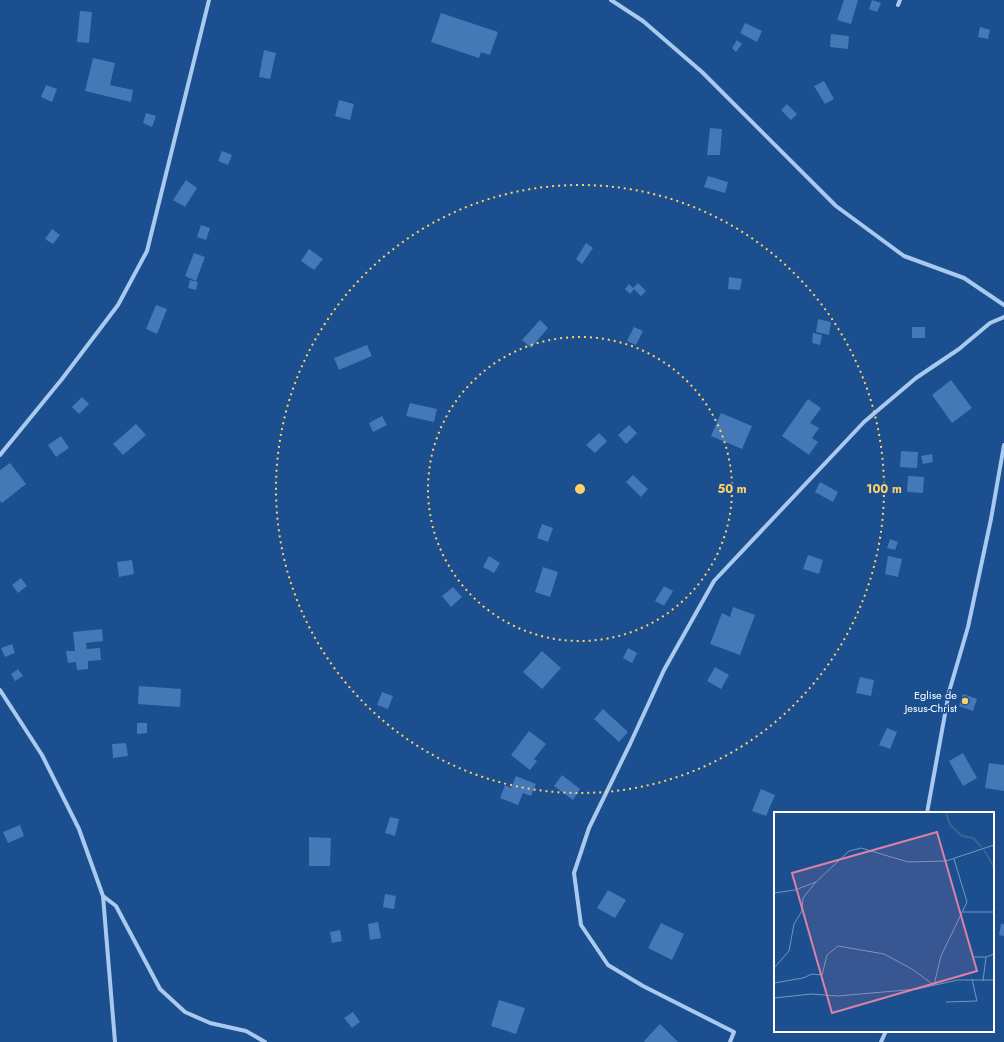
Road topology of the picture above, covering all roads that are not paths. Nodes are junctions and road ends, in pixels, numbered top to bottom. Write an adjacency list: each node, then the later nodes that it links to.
1 (209, 0): 6 (street)
2 (611, 0): 3 (street)
3 (1004, 305)
4 (1004, 317): 13 (street)
5 (1004, 445): 8 (street)
6 (0, 455)
7 (0, 690): 9 (street)
8 (927, 812)
9 (103, 896): 11 (street); 12 (street)
10 (886, 1032): 14 (street)
11 (115, 1042)
12 (265, 1042)
13 (730, 1042)
14 (881, 1042)

